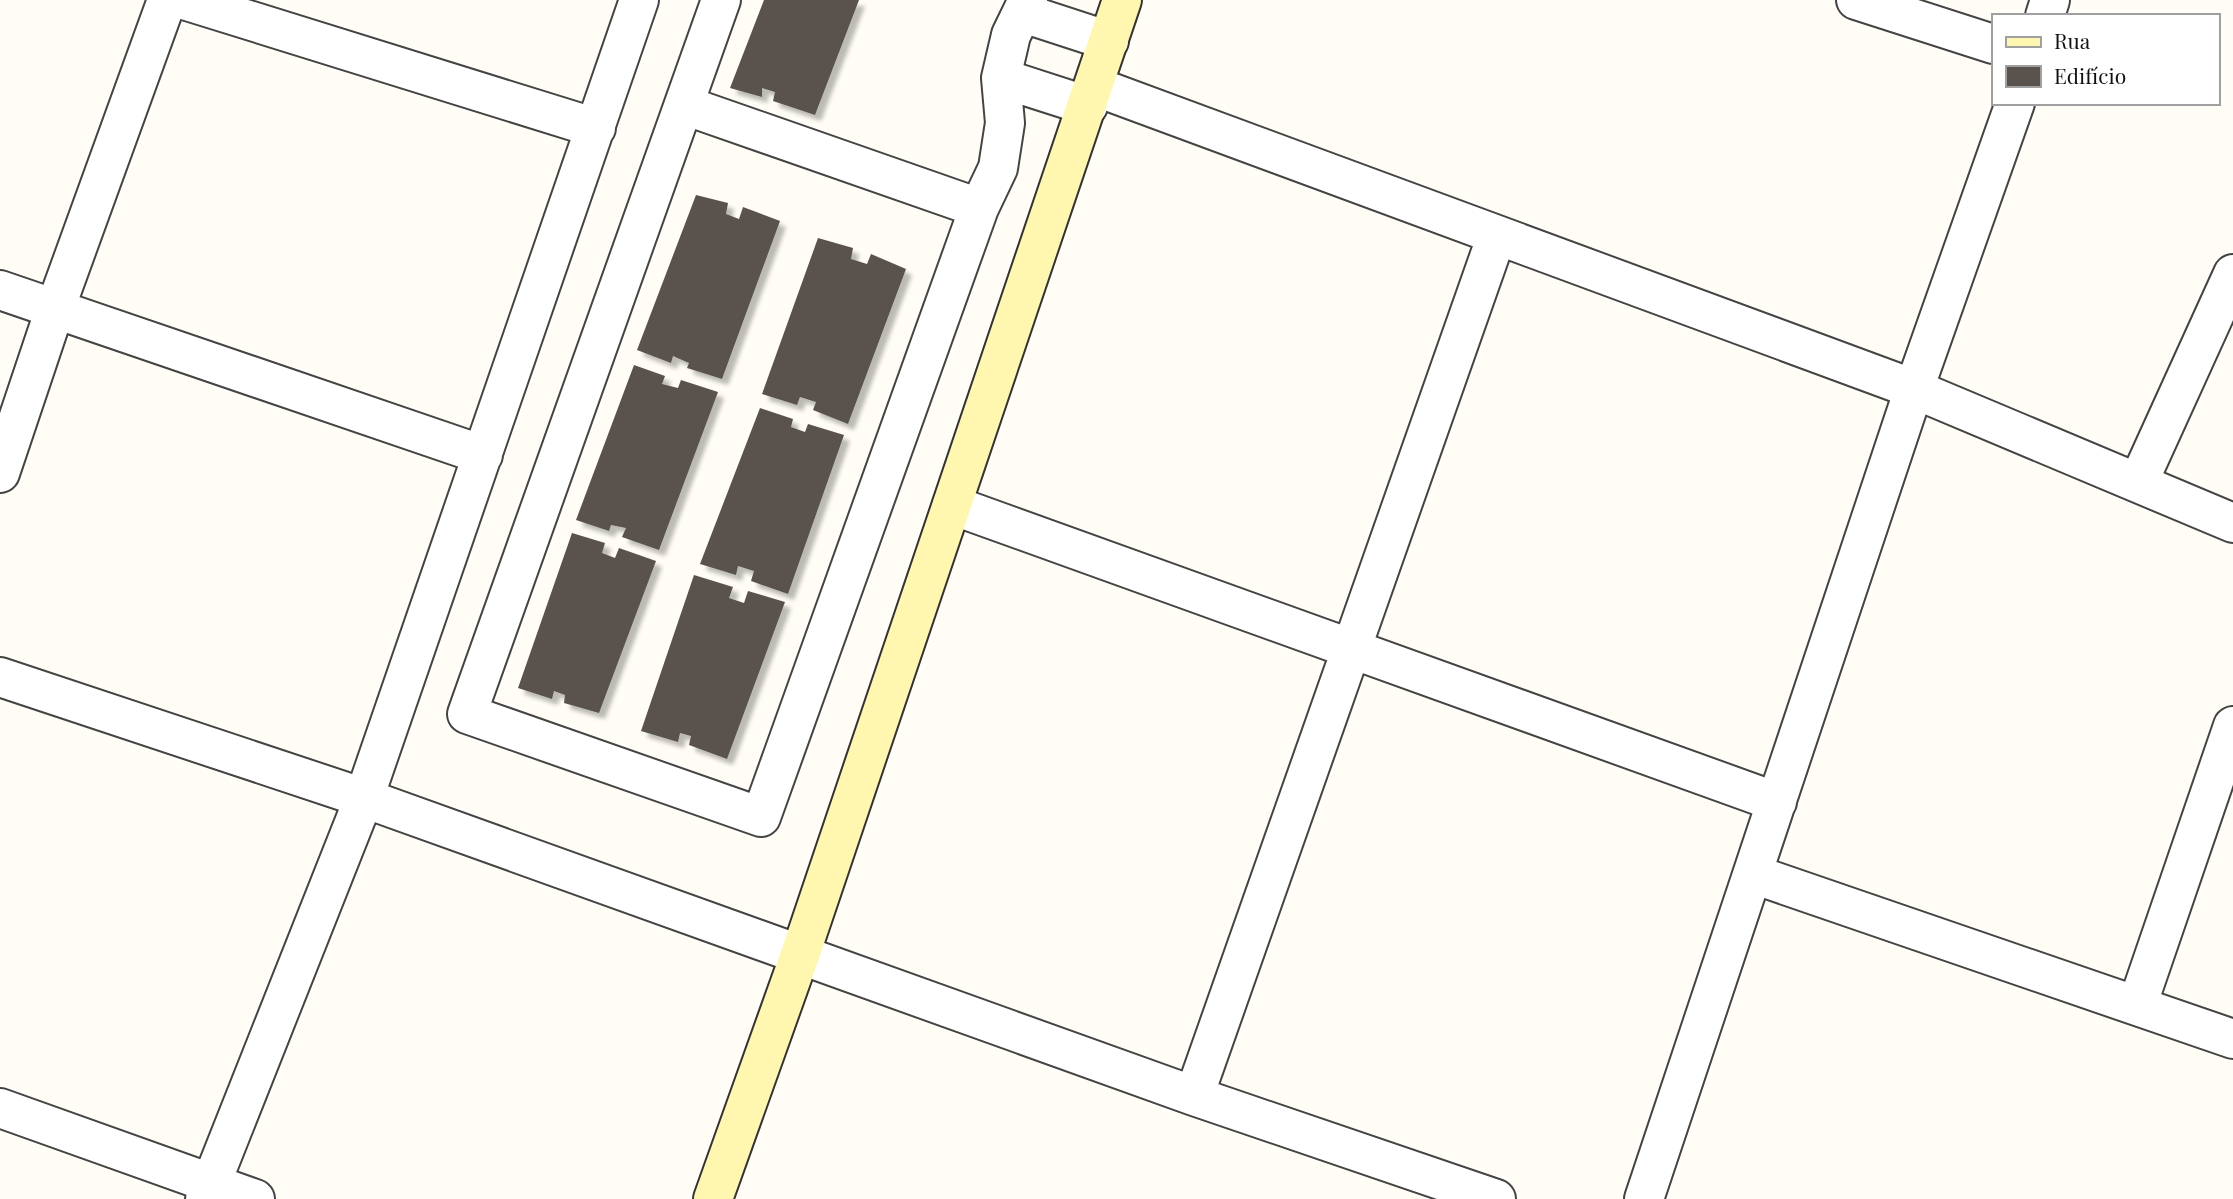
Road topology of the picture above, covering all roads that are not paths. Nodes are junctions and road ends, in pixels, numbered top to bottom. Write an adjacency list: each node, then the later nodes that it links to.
1 (167, 0): 19 (street)
2 (184, 0): 14 (street)
3 (639, 0): 14 (street)
4 (721, 0): 12 (street)
5 (1122, 0): 8 (street)
6 (1856, 0): 9 (street)
7 (1026, 7): 8 (street); 10 (street)
8 (1109, 41): 11 (street)
9 (1992, 44)
10 (1001, 78): 11 (street); 15 (street)
11 (1091, 96): 16 (street); 24 (street)
12 (684, 105): 15 (street); 15 (street)
13 (2014, 105): 20 (street)
14 (596, 128): 21 (street)
15 (979, 208)
16 (1497, 235): 20 (street); 26 (street)
17 (2233, 274): 23 (street)
18 (0, 290): 19 (street)
19 (55, 309): 21 (street); 22 (street)
20 (1914, 389): 23 (street); 30 (street)
21 (483, 455): 29 (street)
22 (0, 473)
23 (2138, 483): 25 (street)
24 (952, 505): 26 (street); 32 (street)
25 (2233, 523)
26 (1352, 647): 30 (street); 35 (street)
27 (0, 677): 29 (street)
28 (2233, 726): 33 (street)
29 (365, 798): 32 (street); 37 (street)
30 (1777, 802): 31 (street)
31 (1753, 874): 33 (street); 38 (street)
32 (800, 955): 35 (street); 40 (street)
33 (2137, 1006): 34 (street)
34 (2233, 1039)
35 (1194, 1096): 41 (street)
36 (0, 1108): 37 (street)
37 (208, 1191): 39 (street)
38 (1655, 1196)
39 (255, 1199)
40 (713, 1199)
41 (1496, 1199)

